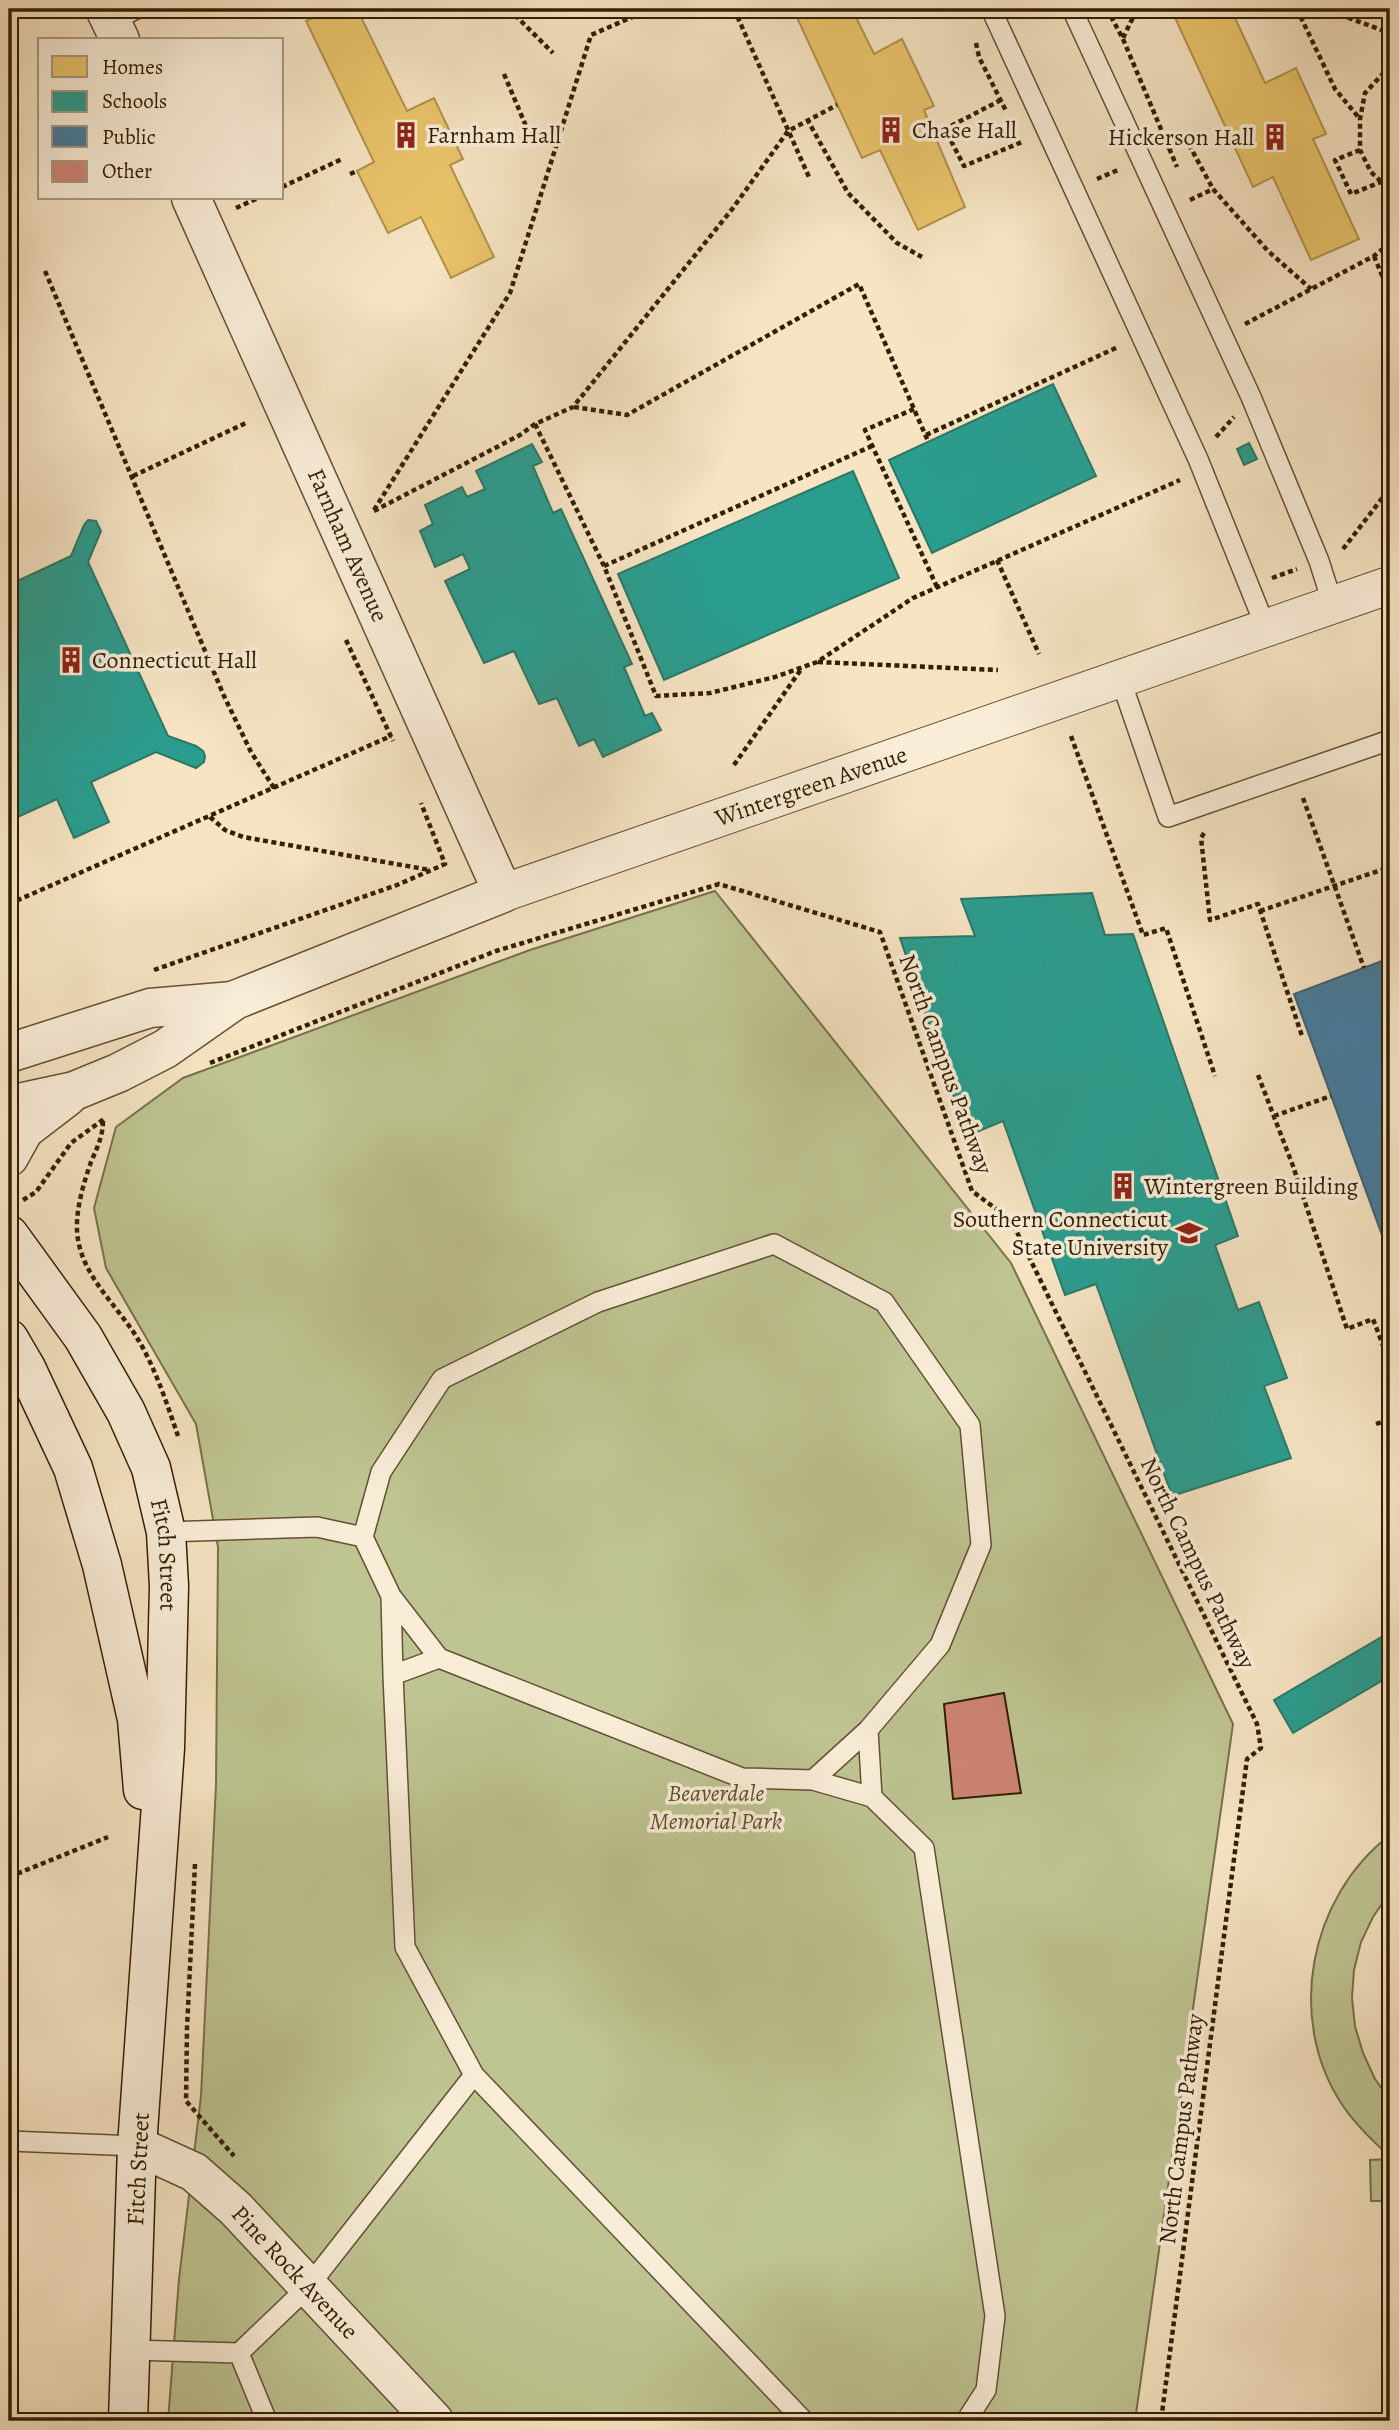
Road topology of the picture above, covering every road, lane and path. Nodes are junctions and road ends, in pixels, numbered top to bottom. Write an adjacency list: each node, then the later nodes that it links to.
1 (509, 9): 12 (path)
2 (651, 9): 21 (path)
3 (734, 9): 19 (path)
4 (991, 9): 73 (lane)
5 (1072, 9): 72 (lane)
6 (1107, 9): 11 (path)
7 (1137, 9): 11 (path)
8 (1297, 9): 18 (path)
9 (1324, 9): 10 (path)
10 (1390, 33)
11 (1123, 39): 22 (path)
12 (553, 53)
13 (1390, 66): 18 (path)
14 (504, 74): 21 (path)
15 (1001, 100): 20 (path)
16 (837, 105): 17 (path)
17 (807, 119): 19 (path); 45 (path)
18 (1360, 119): 23 (path)
19 (788, 131): 30 (path); 53 (path)
20 (1022, 142)
21 (557, 143): 57 (path)
22 (1169, 149): 24 (path); 29 (path); 35 (path)
23 (1360, 150): 32 (path); 32 (path)
24 (1162, 152)
25 (342, 159): 33 (path)
26 (1125, 167): 31 (path)
27 (357, 171): 28 (path)
28 (350, 174)
29 (1180, 174)
30 (809, 177)
31 (1091, 181)
32 (1381, 182): 36 (path)
33 (284, 186)
34 (1185, 187): 39 (path)
35 (1213, 189): 39 (path); 47 (path)
36 (1390, 190)
37 (192, 200): 80 (street, Farnham Avenue)
38 (254, 200): 40 (path)
39 (1190, 200): 41 (path)
40 (236, 208)
41 (1195, 213)
42 (1390, 227): 43 (path)
43 (1390, 243): 44 (path)
44 (1374, 256): 47 (path); 48 (path)
45 (922, 257)
46 (44, 271): 62 (path)
47 (1311, 289): 49 (path)
48 (1390, 295)
49 (1238, 313)
50 (13, 320): 51 (path)
51 (9, 325)
52 (1118, 347): 58 (path)
53 (573, 407): 54 (path); 57 (path)
54 (914, 409): 58 (path); 61 (path)
55 (1237, 414): 60 (path)
56 (248, 422): 62 (path)
57 (535, 424): 67 (path)
58 (925, 435): 59 (path)
59 (928, 441)
60 (1210, 444)
61 (872, 446): 67 (path); 71 (path)
62 (132, 476): 86 (path)
63 (1180, 480): 66 (path)
64 (1390, 488): 65 (path)
65 (1339, 553)
66 (997, 559): 71 (path); 75 (path)
67 (604, 566): 77 (path)
68 (1297, 569): 69 (path)
69 (1264, 581)
70 (1390, 585): 72 (street, Wintergreen Avenue)
71 (937, 587): 76 (path)
72 (1333, 605): 73 (street, Wintergreen Avenue)
73 (1266, 628): 79 (street, Wintergreen Avenue)
74 (346, 640): 81 (path)
75 (1039, 654)
76 (817, 662): 77 (path); 78 (path)
77 (802, 668): 85 (path)
78 (998, 670)
79 (1120, 678): 83 (lane); 94 (street, Wintergreen Avenue)
80 (428, 721): 81 (path); 94 (street, Farnham Avenue)
81 (390, 736): 84 (path); 86 (path)
82 (1071, 736): 104 (path)
83 (1390, 740)
84 (396, 748)
85 (734, 765)
86 (274, 788): 89 (path)
87 (1301, 794): 93 (path)
88 (417, 795): 92 (path)
89 (210, 817): 92 (path); 95 (path)
90 (1209, 826): 96 (path)
91 (1390, 867): 93 (path)
92 (430, 870): 98 (path)
93 (1335, 886): 96 (path); 97 (path)
94 (503, 893): 99 (street, Wintergreen Avenue)
95 (9, 905)
96 (1261, 911): 100 (path)
97 (1364, 968)
98 (144, 973)
99 (235, 1000): 101 (street, Wintergreen Avenue); 105 (street, Wintergreen Avenue)
100 (1302, 1036)
101 (9, 1053)
102 (203, 1066): 139 (path, North Campus Pathway)
103 (1258, 1075): 109 (path)
104 (1215, 1076)
105 (74, 1091): 107 (street, Wintergreen Avenue); 110 (street)
106 (1331, 1096): 109 (path)
107 (9, 1105)
108 (113, 1113): 111 (path)
109 (1274, 1116): 114 (path)
110 (9, 1157)
111 (23, 1200)
112 (9, 1235): 117 (street, Fitch Street)
113 (9, 1339): 127 (street, Fitch Street)
114 (1390, 1364)
115 (1390, 1419): 116 (path)
116 (1376, 1424)
117 (166, 1532): 118 (lane); 127 (street, Fitch Street)
118 (363, 1537): 119 (lane); 122 (lane)
119 (391, 1596): 120 (lane); 121 (lane)
120 (439, 1658): 121 (lane); 123 (lane)
121 (393, 1675): 128 (lane)
122 (868, 1730): 123 (lane); 124 (lane)
123 (813, 1780): 124 (lane)
124 (872, 1797): 138 (lane)
125 (108, 1837): 126 (path)
126 (9, 1875)
127 (154, 1918): 130 (street, Fitch Street)
128 (474, 2075): 131 (lane); 137 (lane)
129 (9, 2141): 130 (lane)
130 (137, 2146): 131 (street, Pine Rock Avenue); 132 (street, Fitch Street)
131 (308, 2287): 133 (lane); 136 (street, Pine Rock Avenue)
132 (131, 2350): 133 (lane); 134 (street, Fitch Street)
133 (239, 2353): 135 (lane)
134 (128, 2421)
135 (267, 2421)
136 (435, 2421)
137 (804, 2421)
138 (966, 2421)
139 (1161, 2421)

